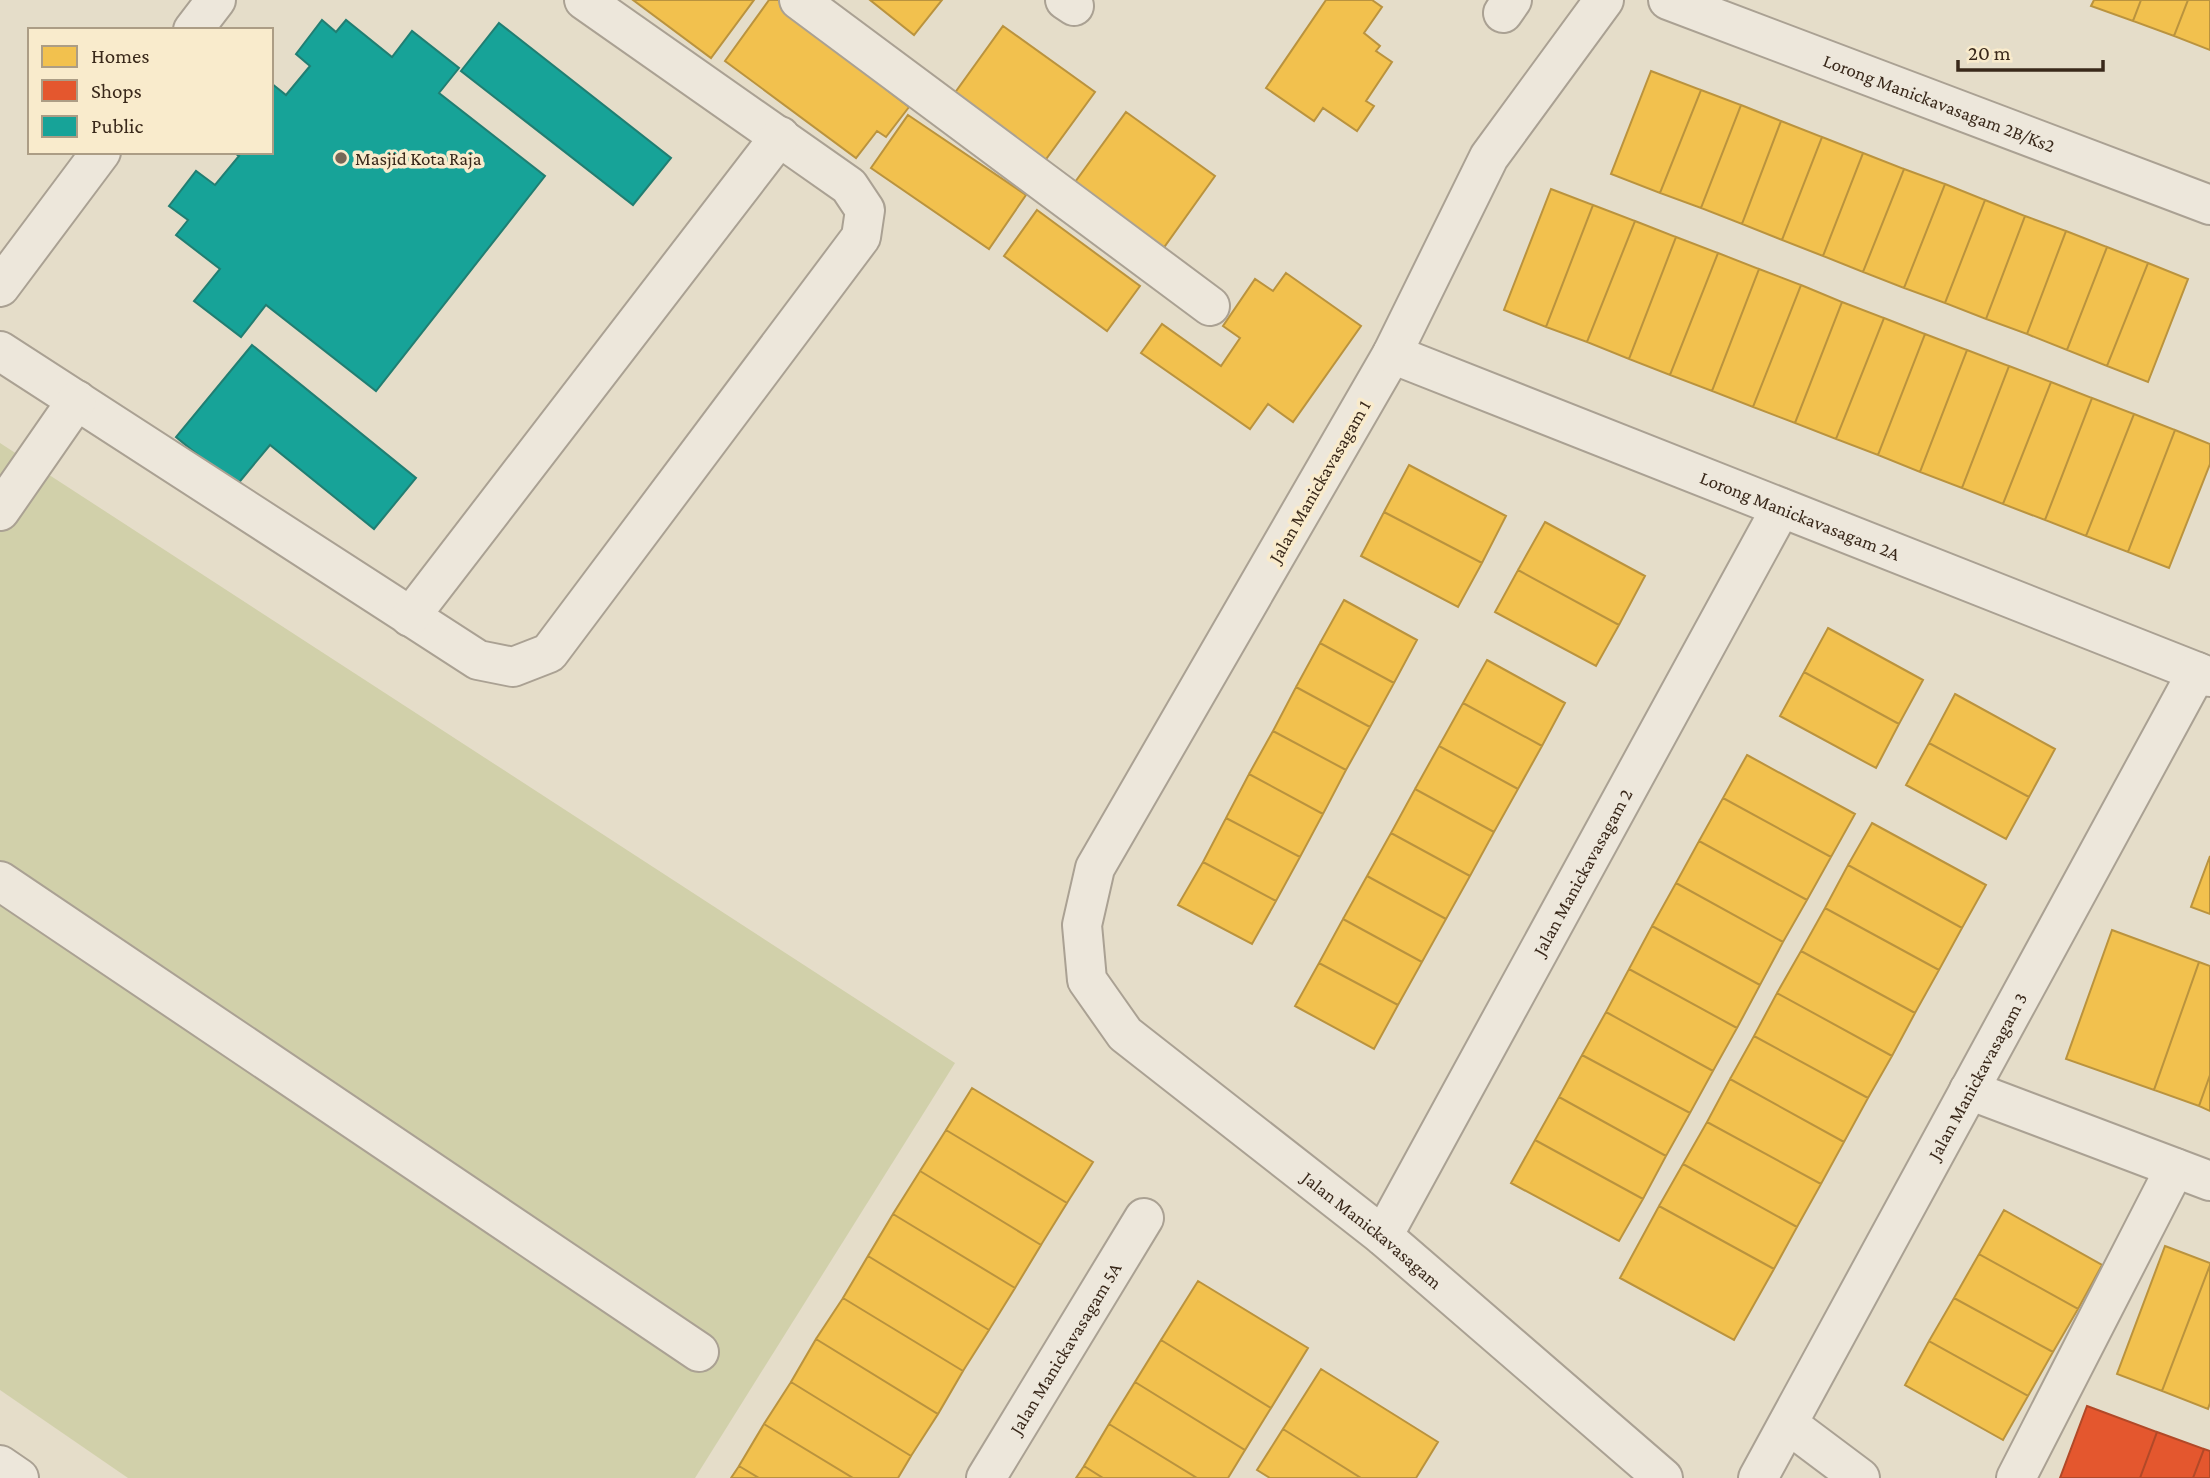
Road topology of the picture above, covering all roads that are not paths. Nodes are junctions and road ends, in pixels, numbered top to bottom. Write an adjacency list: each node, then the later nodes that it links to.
1 (216, 0): 6 (street)
2 (584, 0): 7 (street)
3 (799, 0): 11 (street)
4 (1604, 0): 13 (street, Jalan Manickavasagam 1)
5 (1668, 0): 9 (street, Lorong Manickavasagam 2B/Ks2)
6 (195, 28)
7 (780, 136): 17 (street); 17 (street)
8 (100, 154): 10 (street)
9 (2210, 205)
10 (0, 287)
11 (1210, 306)
12 (0, 351): 14 (street)
13 (1392, 354): 15 (street, Lorong Manickavasagam 2A); 20 (street, Jalan Manickavasagam 1)
14 (77, 400): 16 (street); 17 (street)
15 (1781, 508): 18 (street, Lorong Manickavasagam 2A); 25 (street, Jalan Manickavasagam 2)
16 (0, 511)
17 (410, 617)
18 (2203, 674): 21 (street, Jalan Manickavasagam 3)
19 (0, 881): 26 (street)
20 (1087, 980): 25 (street, Jalan Manickavasagam)
21 (1969, 1090): 22 (street); 27 (street, Jalan Manickavasagam 3)
22 (2175, 1168): 23 (street); 34 (street)
23 (2210, 1181)
24 (1144, 1218): 30 (street, Jalan Manickavasagam 5A)
25 (1383, 1236): 31 (street, Jalan Manickavasagam)
26 (699, 1352)
27 (1788, 1423): 32 (street, Jalan Manickavasagam 3); 33 (street)
28 (0, 1465): 29 (street)
29 (19, 1478)
30 (986, 1478)
31 (1663, 1478)
32 (1758, 1478)
33 (1860, 1478)
34 (2016, 1478)

